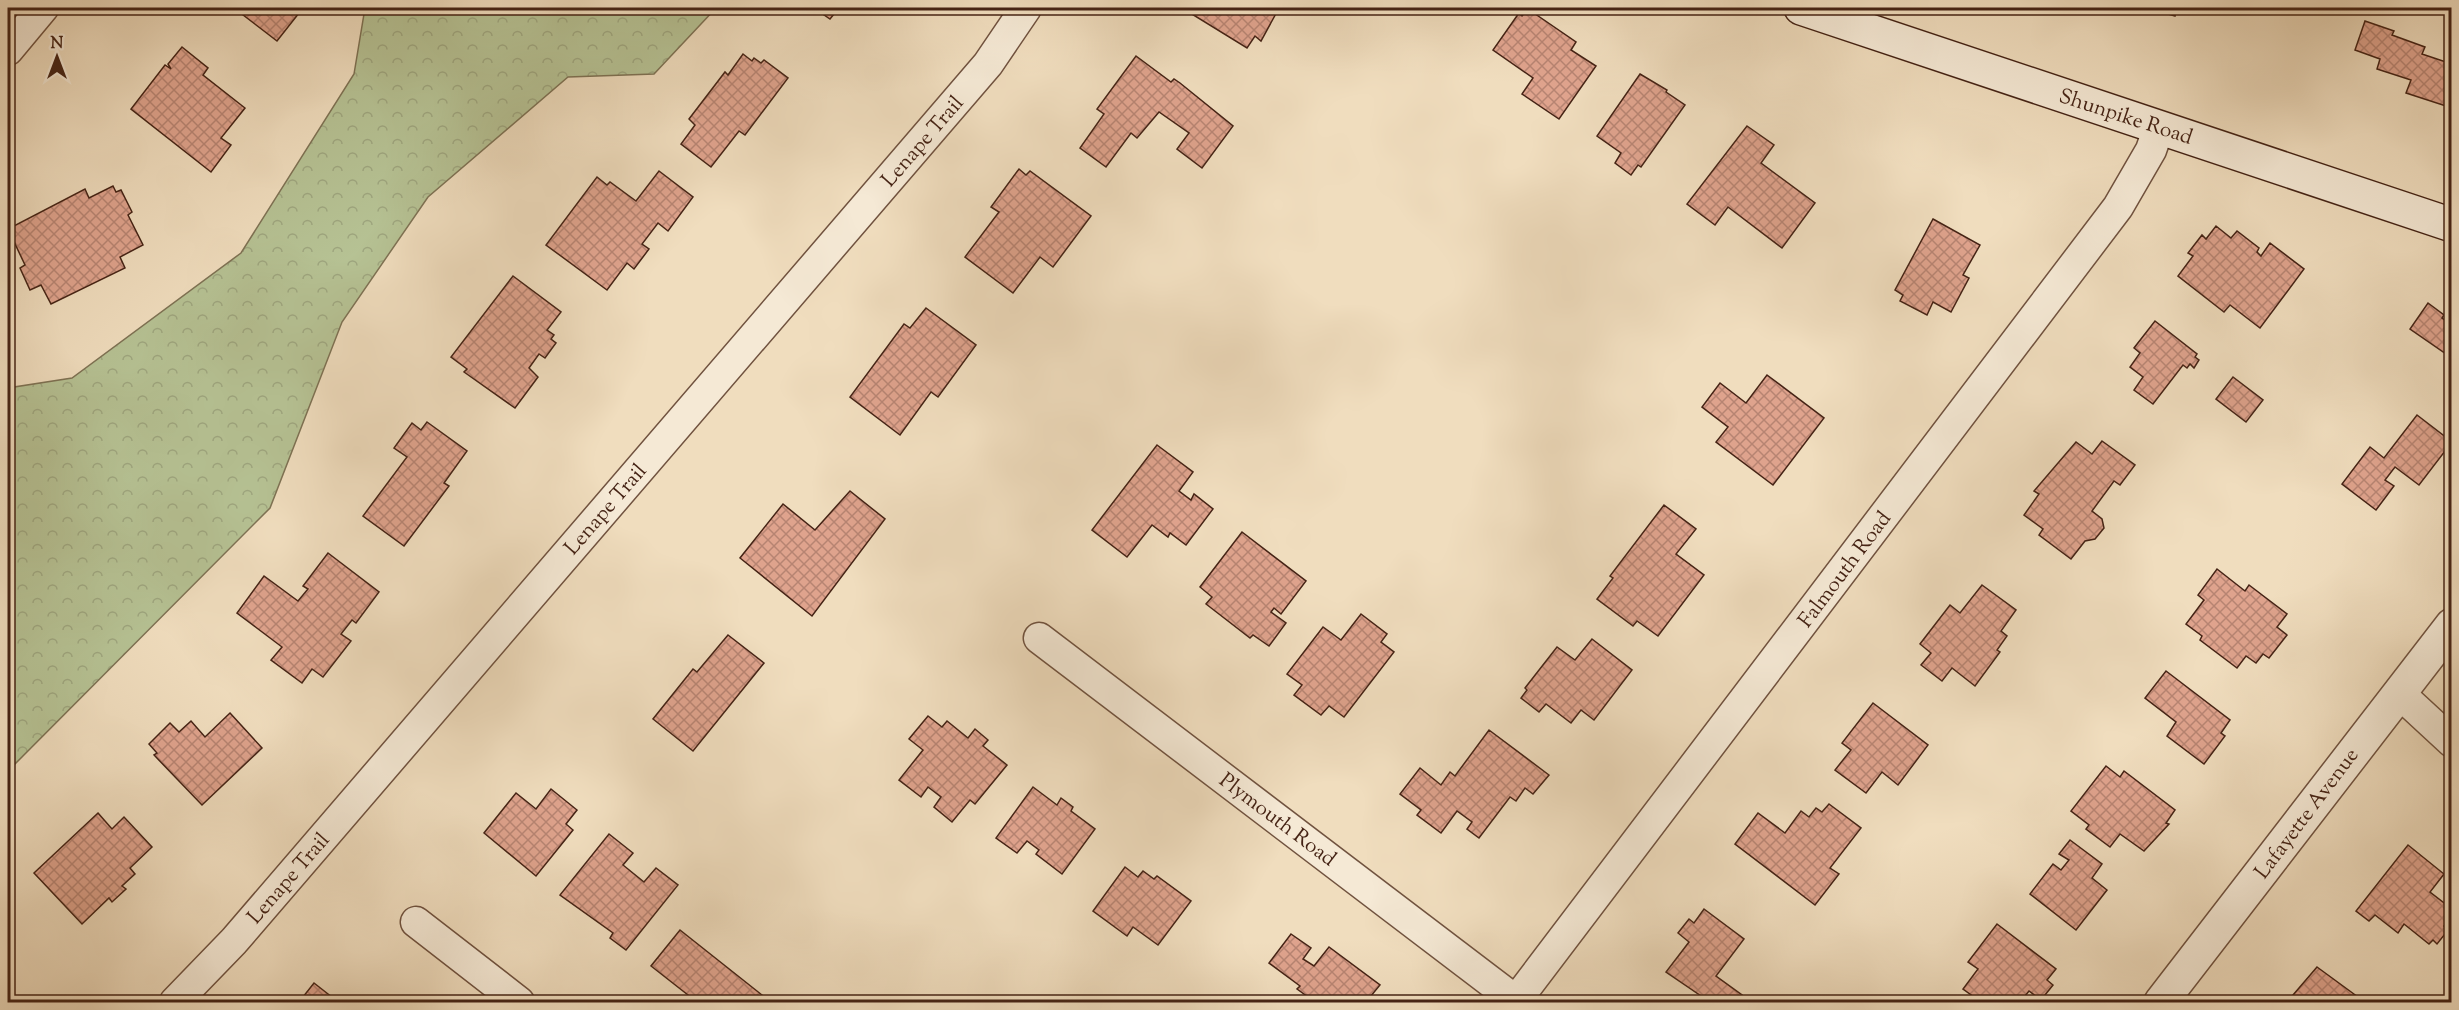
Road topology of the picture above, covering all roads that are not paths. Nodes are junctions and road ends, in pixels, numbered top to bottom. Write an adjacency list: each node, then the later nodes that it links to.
1 (42, 8): 4 (street)
2 (1026, 8): 12 (street, Lenape Trail)
3 (1801, 8): 5 (main road, Shunpike Road)
4 (8, 50)
5 (2159, 127): 6 (main road, Shunpike Road); 14 (street, Falmouth Road)
6 (2451, 225)
7 (2451, 625): 9 (main road, Lafayette Avenue)
8 (1039, 638): 14 (street, Plymouth Road)
9 (2399, 693): 10 (street); 15 (main road, Lafayette Avenue)
10 (2451, 742)
11 (416, 922): 13 (street)
12 (175, 1002)
13 (519, 1002)
14 (1516, 1002)
15 (2161, 1002)

